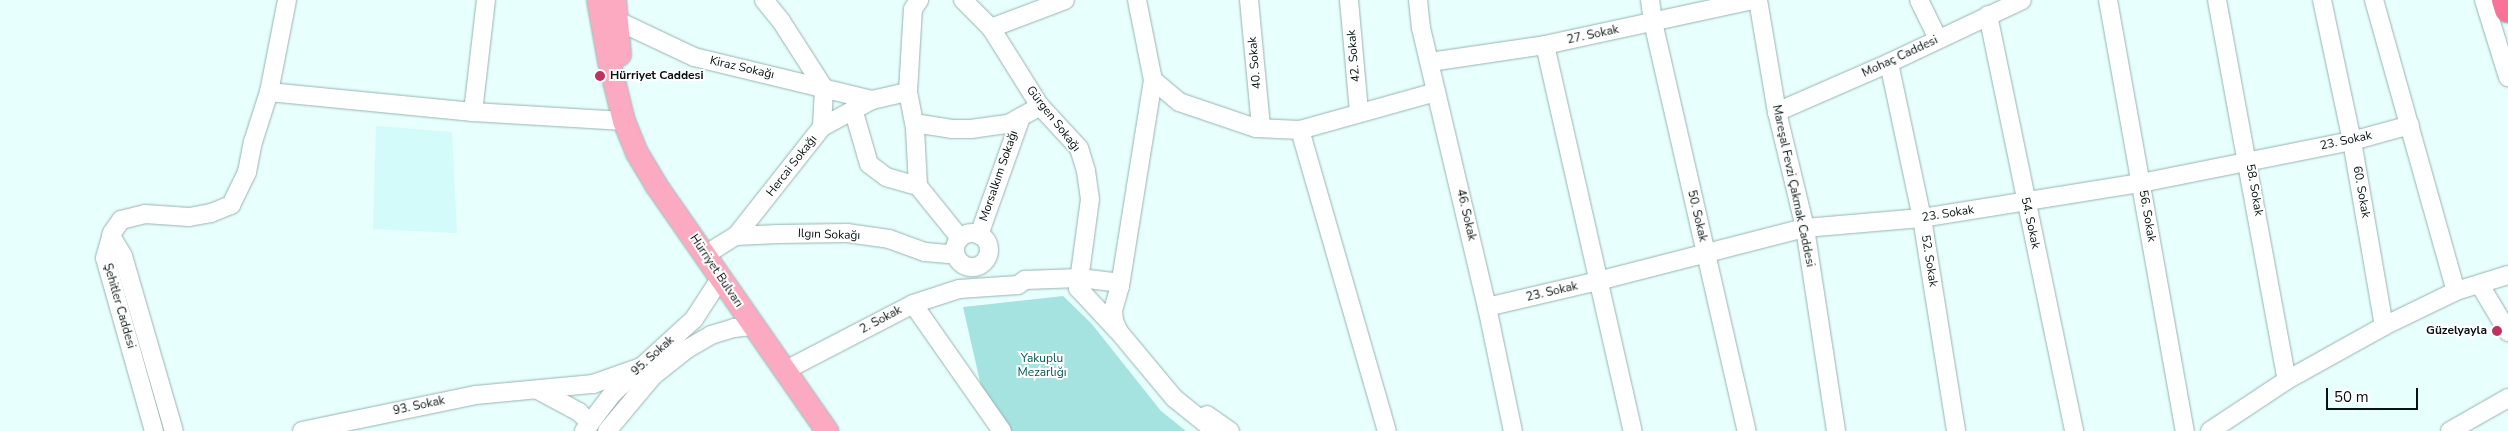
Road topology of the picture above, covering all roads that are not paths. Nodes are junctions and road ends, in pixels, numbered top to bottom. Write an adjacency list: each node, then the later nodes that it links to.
1 (287, 0): 35 (street)
2 (486, 0): 42 (street)
3 (598, 0): 23 (main road); 43 (main road, Hürriyet Bulvarı)
4 (764, 0): 34 (street)
5 (919, 0): 36 (street)
6 (963, 0): 27 (street, Gürgen Sokağı)
7 (1065, 0): 27 (street)
8 (1137, 0): 33 (street)
9 (1249, 0): 50 (street, 40. Sokak)
10 (1350, 0): 45 (street, 42. Sokak)
11 (1418, 0): 30 (street, 46. Sokak)
12 (1650, 0): 26 (street, 50. Sokak)
13 (1754, 0): 26 (street, 27. Sokak)
14 (1758, 0): 44 (street, Mareşal Fevzi Çakmak Caddesi)
15 (1919, 0): 28 (street)
16 (2022, 0): 25 (street, Mohaç Caddesi)
17 (2108, 0): 55 (street, 56. Sokak)
18 (2217, 0): 54 (street, 58. Sokak)
19 (2322, 0): 53 (street, 60. Sokak)
20 (2374, 0): 49 (street)
21 (2484, 0): 32 (street)
22 (2505, 0): 24 (highway)
23 (617, 10): 34 (street, Kiraz Sokağı); 43 (main road, Hürriyet Bulvarı)
24 (2508, 10)
25 (1988, 15): 28 (street, Mohaç Caddesi); 57 (street, 54. Sokak)
26 (1653, 22): 29 (street, 27. Sokak); 64 (street, 50. Sokak)
27 (990, 28): 40 (street, Gürgen Sokağı)
28 (1938, 40): 31 (street, Mohaç Caddesi)
29 (1545, 45): 30 (street, 27. Sokak); 68 (street)
30 (1430, 62): 37 (street, 46. Sokak)
31 (1889, 63): 44 (street, Mohaç Caddesi); 58 (street, 52. Sokak)
32 (2508, 76)
33 (1153, 80): 39 (street); 48 (street)
34 (824, 88): 38 (street, Kiraz Sokağı); 51 (street, Hercai Sokağı)
35 (269, 92): 42 (street); 61 (street)
36 (908, 92): 38 (street); 47 (street)
37 (1436, 92): 45 (street); 75 (street, 46. Sokak)
38 (872, 100): 41 (street)
39 (1179, 102): 48 (street); 50 (street)
40 (1040, 106): 46 (street); 69 (street, Gürgen Sokağı)
41 (853, 109): 51 (street); 56 (street)
42 (473, 112): 43 (street)
43 (622, 112): 65 (main road, Hürriyet Bulvarı)
44 (1777, 112): 59 (street, Mareşal Fevzi Çakmak Caddesi)
45 (1359, 113): 52 (street)
46 (1021, 117): 47 (street); 60 (street, Morsalkım Sokağı)
47 (914, 123): 56 (street)
48 (1147, 123): 71 (street)
49 (2410, 125): 53 (street, 23. Sokak); 73 (street)
50 (1261, 126): 52 (street)
51 (822, 127): 62 (street, Hercai Sokağı)
52 (1300, 130): 99 (street)
53 (2352, 141): 54 (street, 23. Sokak); 77 (street, 60. Sokak)
54 (2248, 160): 55 (street, 23. Sokak); 84 (street, 58. Sokak)
55 (2141, 183): 57 (street, 23. Sokak); 106 (street, 56. Sokak)
56 (918, 186): 63 (street)
57 (2026, 202): 58 (street, 23. Sokak); 105 (street, 54. Sokak)
58 (1922, 218): 59 (street, 23. Sokak); 104 (street, 52. Sokak)
59 (1805, 228): 64 (street, 23. Sokak); 103 (street, Mareşal Fevzi Çakmak Caddesi)
60 (979, 235): 63 (street); 63 (street)
61 (111, 236): 80 (street, Şehitler Caddesi); 81 (street, Şehitler Caddesi)
62 (736, 236): 63 (street, Ilgın Sokağı); 65 (street, Ilgın Sokağı)
63 (960, 251): 72 (street)
64 (1705, 253): 68 (street, 23. Sokak); 102 (street, 50. Sokak)
65 (705, 255): 67 (main road, Hürriyet Bulvarı)
66 (2508, 275): 70 (street)
67 (720, 279): 76 (main road, Hürriyet Bulvarı); 82 (street, 95. Sokak)
68 (1598, 281): 75 (street, 23. Sokak); 101 (street)
69 (1079, 283): 71 (street); 72 (street, 2. Sokak); 78 (street)
70 (2480, 284): 73 (street); 79 (street)
71 (1120, 286): 78 (street); 98 (street)
72 (959, 289): 74 (street, 2. Sokak)
73 (2456, 291): 77 (street)
74 (912, 304): 83 (street, 2. Sokak); 96 (street)
75 (1487, 307): 100 (street, 46. Sokak)
76 (754, 326): 83 (main road, Hürriyet Bulvarı); 86 (street, 95. Sokak)
77 (2384, 326): 84 (street)
78 (1119, 332): 97 (street)
79 (2508, 332)
80 (150, 344): 81 (street); 89 (street, Şehitler Caddesi)
81 (131, 350): 90 (street, Şehitler Caddesi)
82 (642, 367): 85 (street); 88 (street, 95. Sokak)
83 (784, 371): 95 (main road, Hürriyet Bulvarı)
84 (2288, 380): 107 (street)
85 (538, 390): 88 (street); 91 (street); 93 (street, 93. Sokak)
86 (636, 396): 88 (street); 94 (street, 95. Sokak)
87 (2508, 398): 108 (street)
88 (608, 399): 91 (street, 95. Sokak)
89 (168, 412): 90 (street); 92 (street, Şehitler Caddesi)
90 (152, 425)
91 (586, 427)
92 (174, 431)
93 (302, 431)
94 (607, 431)
95 (827, 431)
96 (1002, 431)
97 (1215, 431)
98 (1230, 431)
99 (1387, 431)
100 (1513, 431)
101 (1634, 431)
102 (1747, 431)
103 (1836, 431)
104 (1956, 431)
105 (2074, 431)
106 (2185, 431)
107 (2210, 431)
108 (2450, 431)

